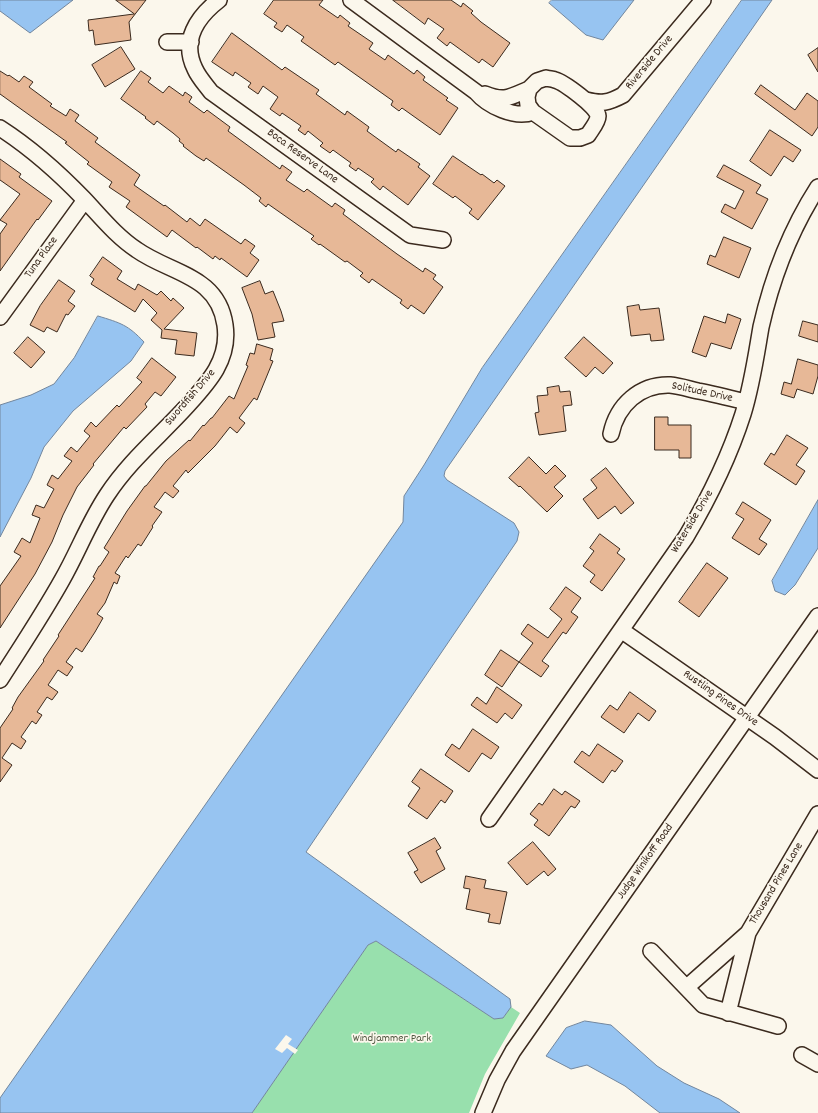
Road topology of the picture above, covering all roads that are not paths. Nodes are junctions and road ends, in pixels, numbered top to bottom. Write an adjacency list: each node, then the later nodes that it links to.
1 (219, 0): 5 (street, Boca Reserve Lane)
2 (351, 0): 7 (street)
3 (703, 0): 8 (street, Riverside Drive)
4 (167, 42): 5 (street)
5 (190, 42): 15 (street, Boca Reserve Lane)
6 (529, 89): 7 (street); 9 (street); 10 (street)
7 (476, 92): 10 (street)
8 (623, 95): 9 (street, Riverside Drive); 12 (street)
9 (586, 100): 12 (street)
10 (532, 112): 12 (street)
11 (0, 128): 14 (street, Swordfish Drive)
12 (588, 135)
13 (818, 187): 17 (street, Waterside Drive)
14 (85, 200): 16 (street, Tuna Place); 21 (street, Swordfish Drive)
15 (443, 240)
16 (0, 317)
17 (746, 402): 18 (street, Solitude Drive); 20 (street, Waterside Drive)
18 (611, 434)
19 (818, 616): 22 (street, Judge Winikoff Road)
20 (621, 630): 22 (street, Rustling Pines Drive); 25 (street, Waterside Drive)
21 (0, 680)
22 (747, 718): 23 (street, Rustling Pines Drive); 33 (street, Judge Winikoff Road)
23 (818, 770)
24 (818, 814): 26 (street, Thousand Pines Lane)
25 (489, 819)
26 (748, 933): 28 (street, Thousand Pines Lane); 29 (street, Thousand Pines Lane)
27 (651, 951): 28 (street)
28 (687, 987): 29 (street)
29 (728, 1013): 30 (street)
30 (778, 1026)
31 (802, 1055): 32 (street)
32 (818, 1064)
33 (483, 1113)

